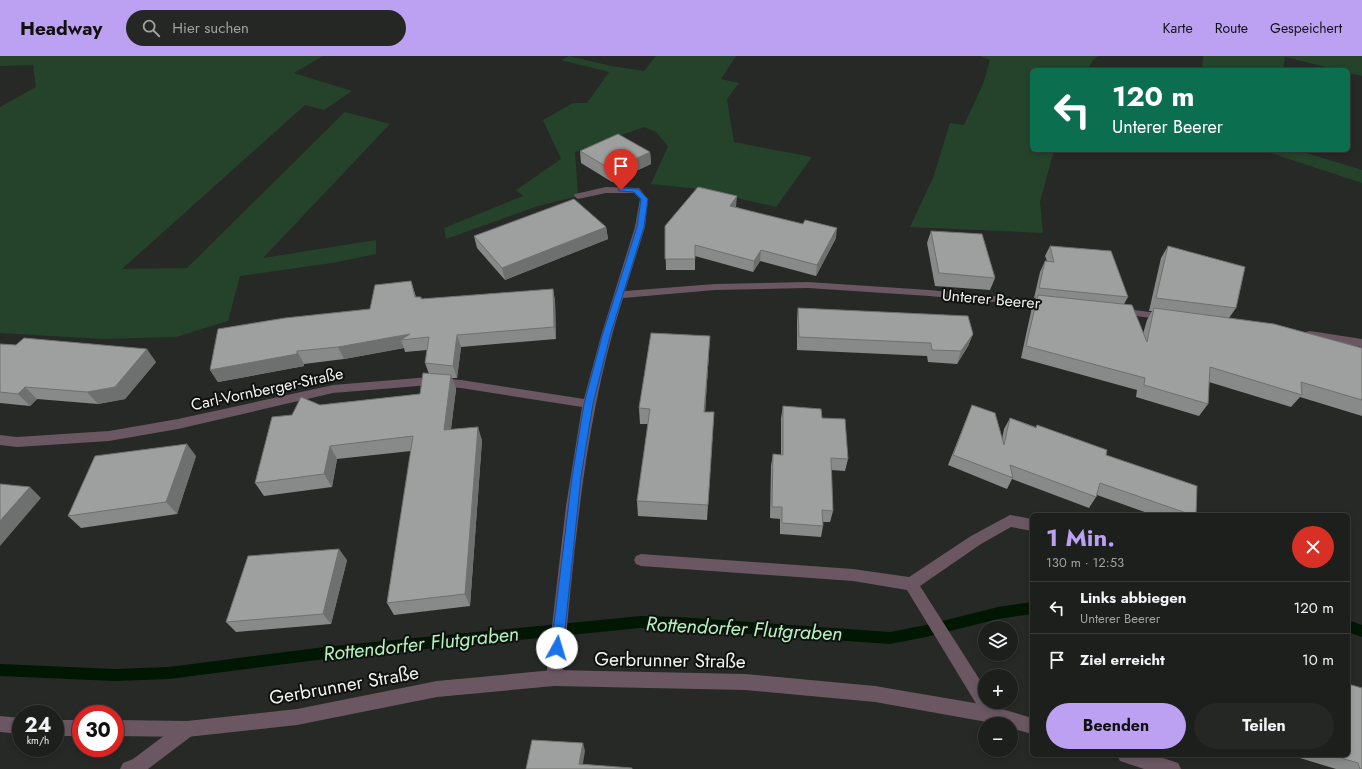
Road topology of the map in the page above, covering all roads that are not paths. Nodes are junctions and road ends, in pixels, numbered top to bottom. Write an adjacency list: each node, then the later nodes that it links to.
1 (578, 196): 2 (street)
2 (619, 295): 3 (street, Unterer Beerer); 8 (street)
3 (1062, 305)
4 (1109, 310): 5 (street)
5 (1178, 319)
6 (1301, 334): 7 (street)
7 (1362, 343)
8 (589, 404): 9 (street, Carl-Vornberger-Straße); 13 (street)
9 (0, 440)
10 (1030, 525): 12 (street)
11 (641, 560): 12 (street)
12 (911, 584): 14 (street)
13 (554, 678): 14 (street, Gerbrunner Straße); 19 (street, Gerbrunner Straße)
14 (992, 714): 17 (street, Gerbrunner Straße)
15 (0, 724): 16 (street)
16 (12, 725)
17 (1030, 725)
18 (124, 728): 19 (street, Gerbrunner Straße)
19 (187, 729): 21 (street)
20 (1133, 757): 22 (street)
21 (129, 769)
22 (1172, 769)

